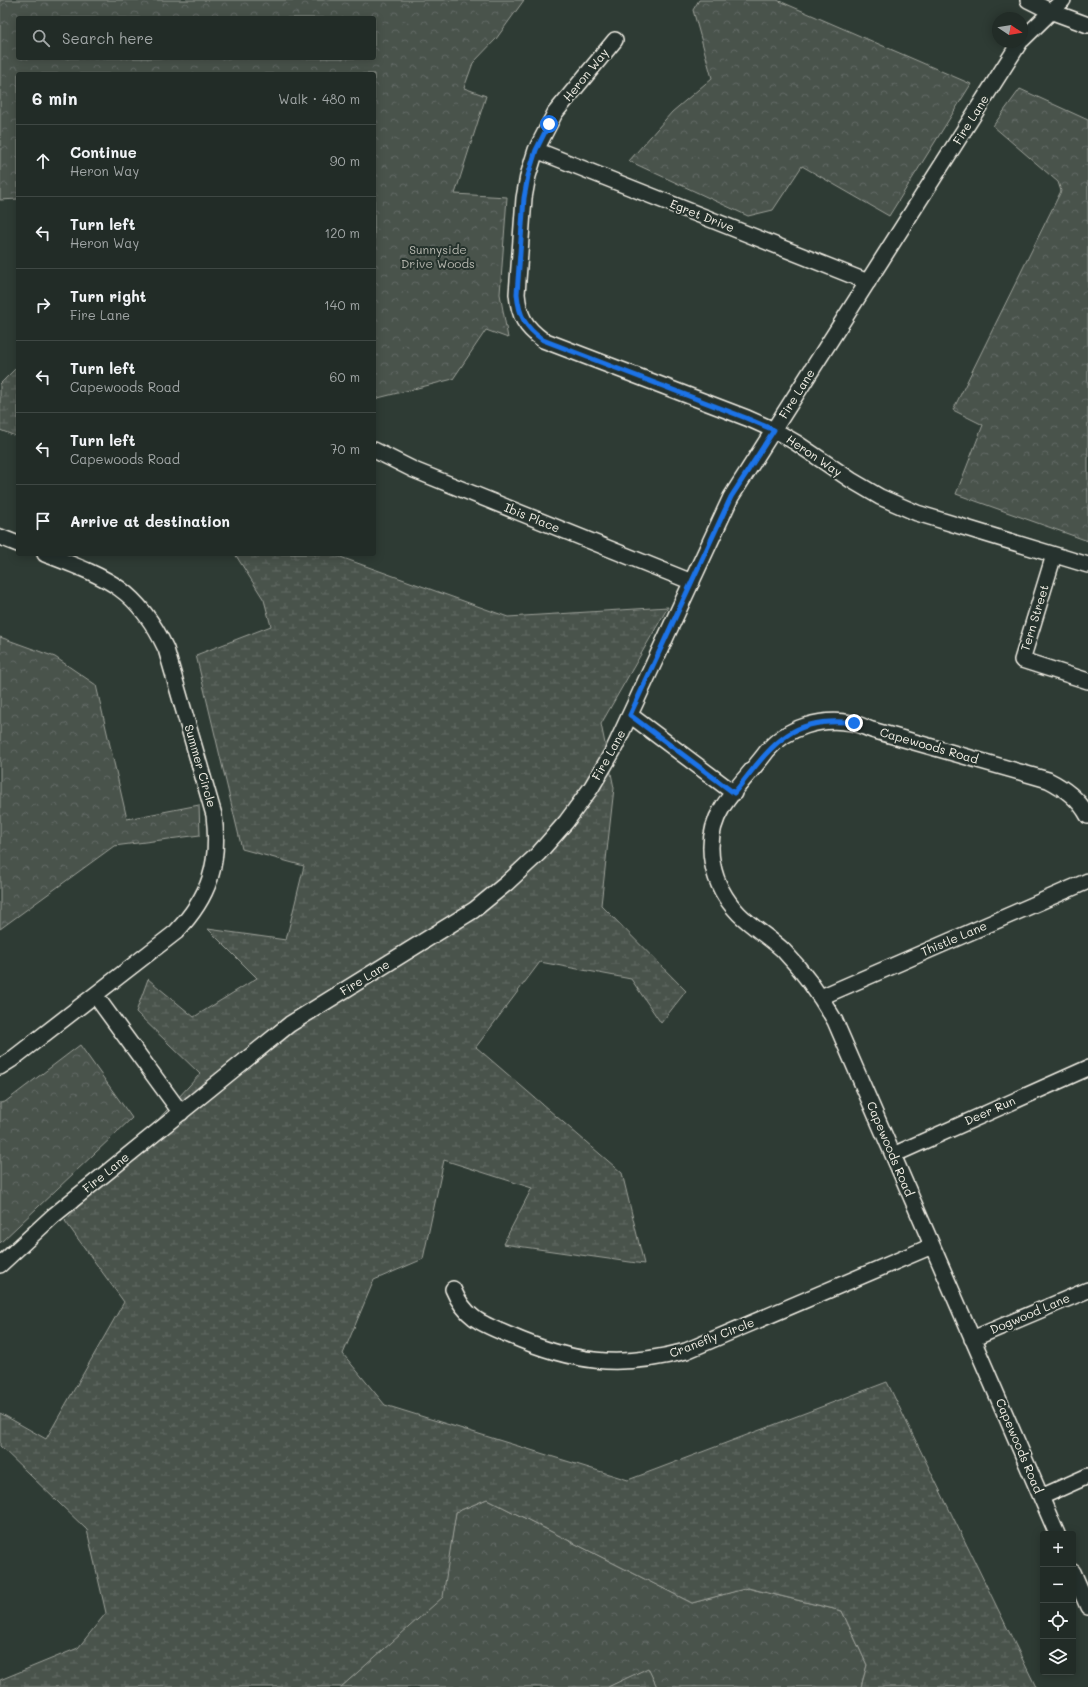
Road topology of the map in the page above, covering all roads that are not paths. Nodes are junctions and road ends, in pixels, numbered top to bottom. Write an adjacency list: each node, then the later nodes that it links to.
1 (1028, 0): 3 (street)
2 (1063, 0): 3 (street, Fire Lane)
3 (1050, 11): 4 (street); 5 (street, Fire Lane)
4 (1088, 26)
5 (1028, 34)
6 (615, 40): 8 (street, Heron Way)
7 (1017, 48): 9 (street, Fire Lane)
8 (536, 150): 9 (street, Egret Drive); 10 (street, Heron Way)
9 (868, 282): 10 (street, Fire Lane)
10 (774, 430): 14 (street, Heron Way); 17 (street, Fire Lane)
11 (376, 451): 17 (street, Ibis Place)
12 (0, 537): 13 (street)
13 (16, 543)
14 (1054, 555): 16 (street, Heron Way); 18 (street, Tern Street)
15 (50, 556): 23 (street, Summer Circle)
16 (1088, 566)
17 (692, 582): 19 (street, Fire Lane)
18 (1088, 681)
19 (630, 715): 20 (street); 27 (street, Fire Lane)
20 (734, 793): 21 (street, Capewoods Road); 24 (street, Capewoods Road)
21 (1088, 816)
22 (1088, 881): 24 (street, Thistle Lane)
23 (95, 995): 25 (street, Summer Circle); 27 (street)
24 (821, 997): 28 (street, Capewoods Road)
25 (0, 1067)
26 (1088, 1068): 28 (street, Deer Run)
27 (181, 1112): 30 (street, Fire Lane)
28 (893, 1155): 29 (street, Capewoods Road)
29 (932, 1246): 31 (street, Cranefly Circle); 33 (street, Capewoods Road)
30 (0, 1265)
31 (453, 1289)
32 (1088, 1290): 33 (street, Dogwood Lane)
33 (972, 1339): 35 (street, Capewoods Road)
34 (1088, 1476): 35 (street)
35 (1041, 1497): 36 (street, Capewoods Road)
36 (1056, 1531)
37 (1076, 1579): 38 (street)
38 (1088, 1606)

